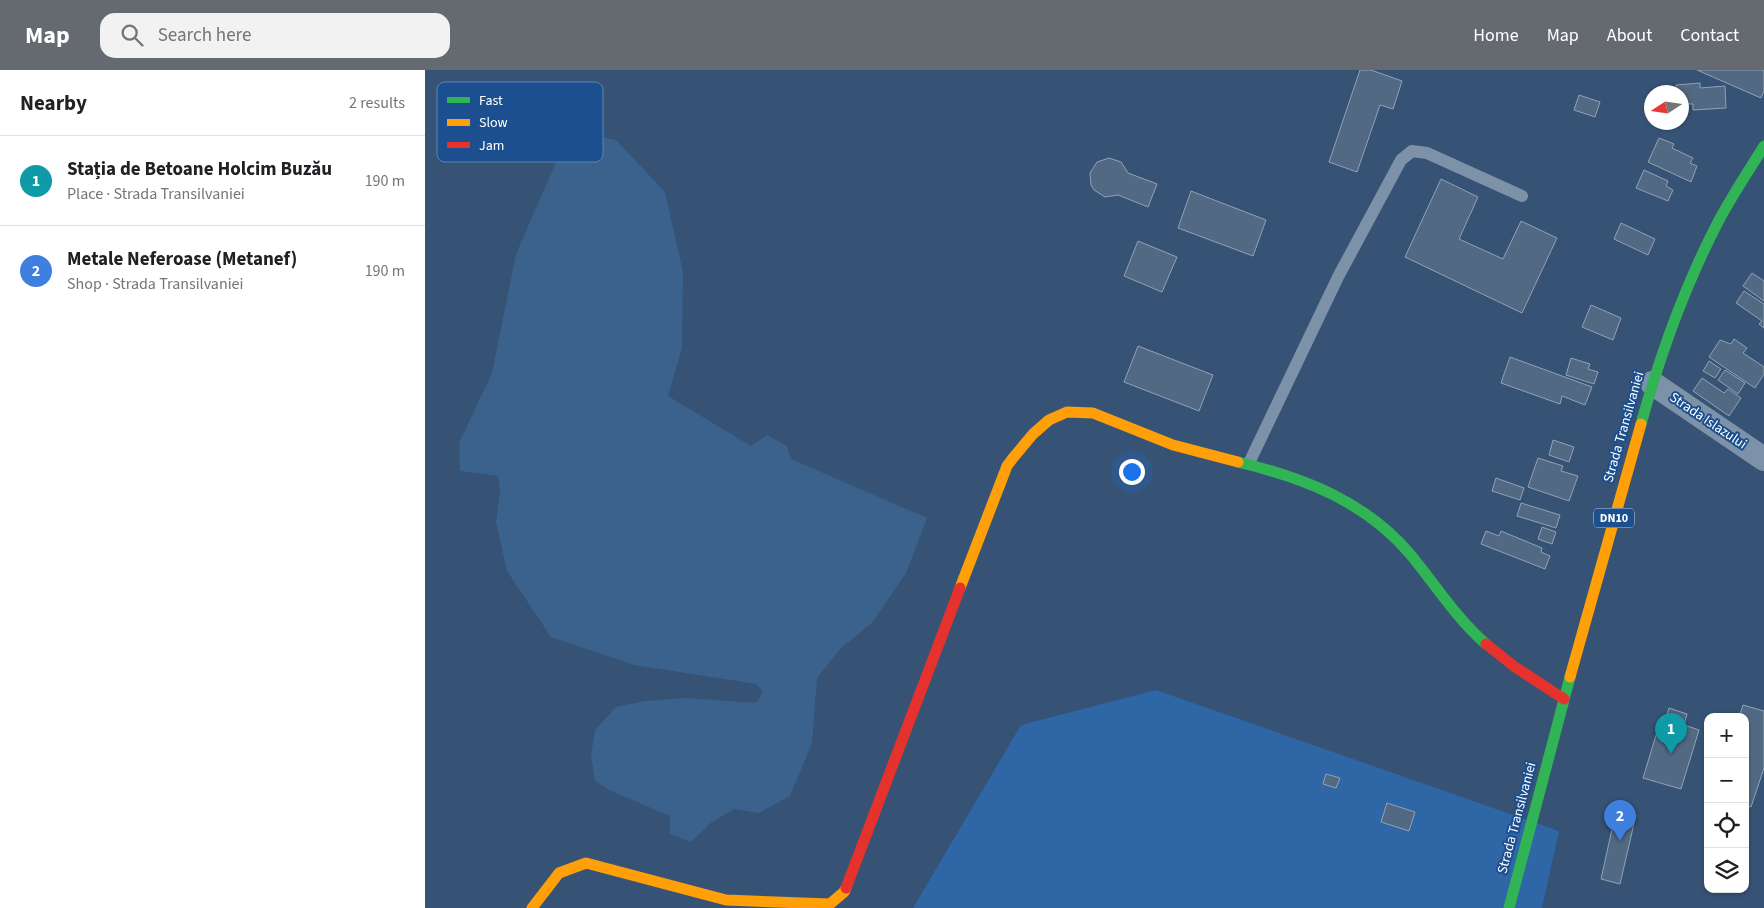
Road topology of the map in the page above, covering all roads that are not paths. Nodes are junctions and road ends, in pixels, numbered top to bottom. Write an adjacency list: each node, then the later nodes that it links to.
1 (1764, 146): 3 (street, Strada Transilvaniei / DN10)
2 (1522, 196): 5 (lane)
3 (1651, 383): 4 (street, Strada Islazului); 6 (street, Strada Transilvaniei / DN10)
4 (1764, 459)
5 (1249, 463): 6 (street); 7 (street)
6 (1564, 699): 8 (street, Strada Transilvaniei / DN10)
7 (532, 908)
8 (1509, 908)

